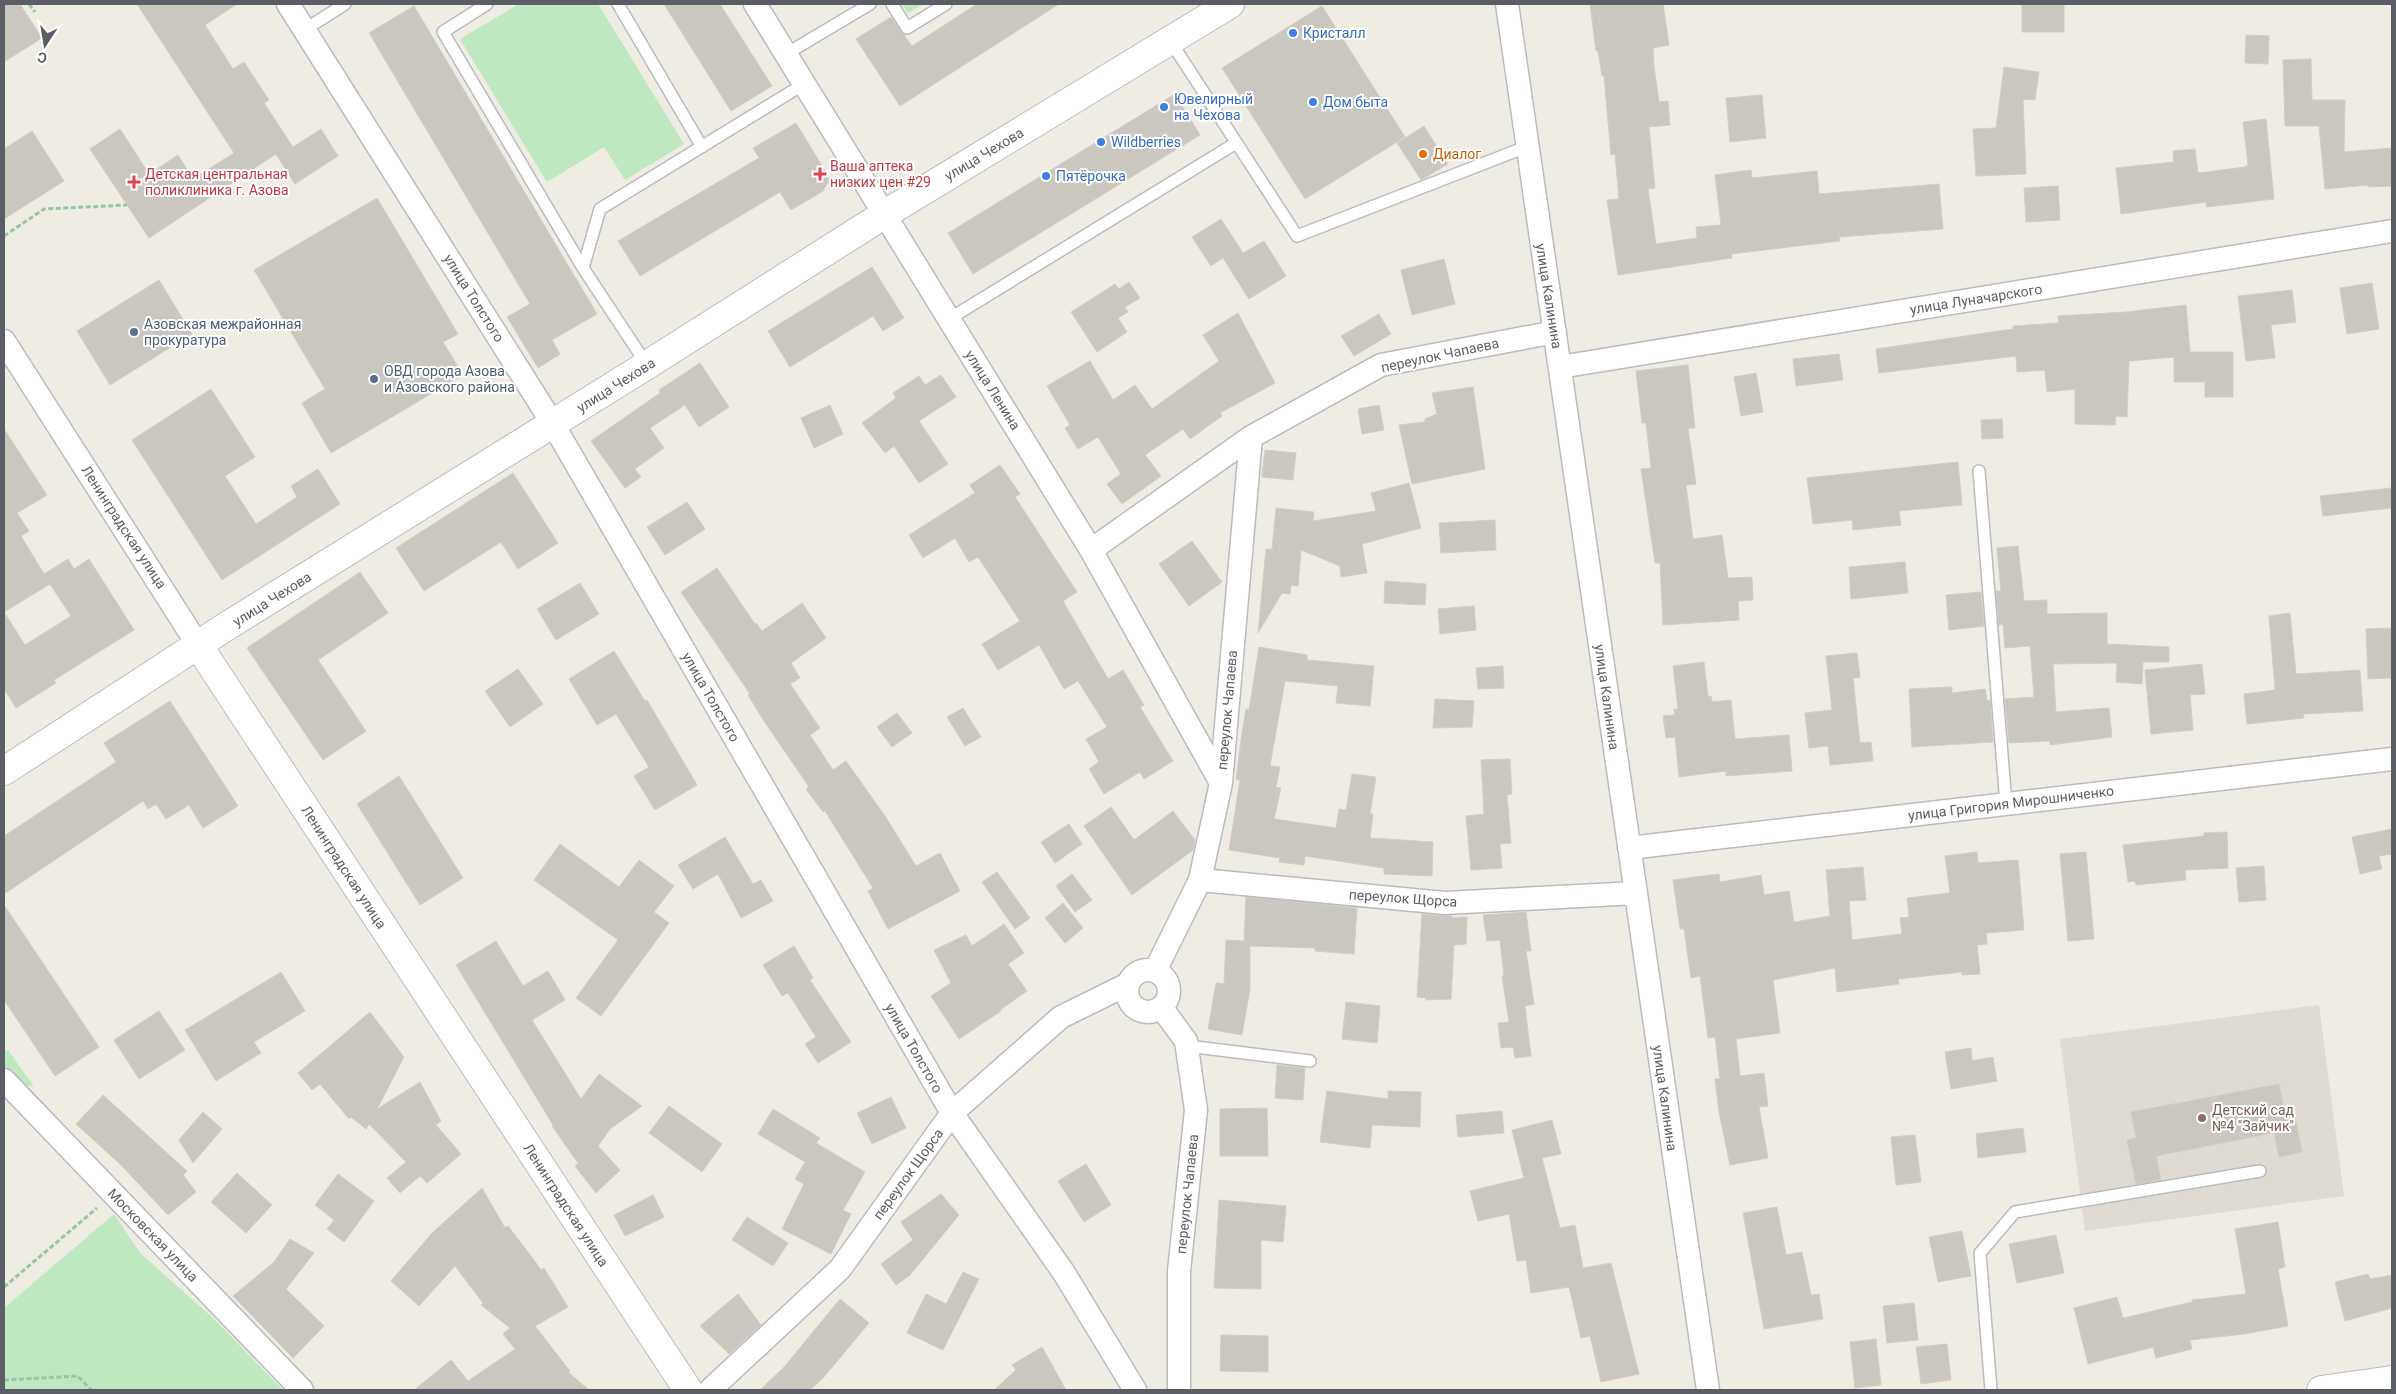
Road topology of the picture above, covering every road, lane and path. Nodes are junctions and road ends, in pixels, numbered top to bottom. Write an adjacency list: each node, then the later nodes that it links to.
1 (29, 4): 12 (path)
2 (288, 4): 13 (street, улица Толстого)
3 (345, 4): 13 (lane)
4 (487, 4): 24 (lane)
5 (618, 4): 18 (lane)
6 (755, 4): 15 (street, улица Ленина)
7 (870, 4): 15 (lane)
8 (892, 4): 9 (lane)
9 (946, 4)
10 (1230, 4): 14 (main road, улица Чехова)
11 (1507, 4): 19 (street, улица Калинина)
12 (35, 12)
13 (304, 30): 30 (street, улица Толстого)
14 (1171, 42): 17 (lane); 21 (main road, улица Чехова)
15 (786, 54): 16 (street, улица Ленина)
16 (804, 84): 18 (lane); 21 (street, улица Ленина)
17 (1236, 143): 19 (lane); 25 (lane)
18 (702, 147): 24 (lane)
19 (1526, 147): 26 (street, улица Калинина)
20 (127, 205): 23 (path)
21 (884, 214): 25 (street, улица Ленина); 28 (main road, улица Чехова)
22 (2392, 231): 29 (street, улица Луначарского)
23 (4, 236)
24 (583, 268): 28 (lane)
25 (949, 319): 33 (street, улица Ленина)
26 (1555, 332): 29 (street, улица Калинина); 31 (street, переулок Чапаева)
27 (4, 341): 34 (street, Ленинградская улица)
28 (647, 365): 30 (main road, улица Чехова)
29 (1560, 367): 39 (street, улица Калинина)
30 (553, 424): 34 (main road, улица Чехова); 48 (street, улица Толстого)
31 (1251, 437): 33 (street, переулок Чапаева); 37 (street, переулок Чапаева)
32 (1979, 471): 38 (lane)
33 (1091, 550): 37 (street, улица Ленина)
34 (198, 645): 36 (main road, улица Чехова); 56 (main road, Ленинградская улица)
35 (2392, 758): 38 (street, улица Григория Мирошниченко)
36 (4, 771)
37 (1221, 783): 40 (street, переулок Чапаева)
38 (2006, 804): 39 (street, улица Григория Мирошниченко)
39 (1629, 848): 41 (street, улица Калинина)
40 (1200, 880): 41 (street, переулок Щорса); 42 (street, переулок Чапаева)
41 (1636, 893): 60 (street, улица Калинина)
42 (1155, 971): 43 (street); 44 (street)
43 (1128, 984): 44 (street); 48 (street, переулок Щорса)
44 (1161, 1007): 45 (street, переулок Чапаева)
45 (1187, 1046): 46 (lane); 59 (street, переулок Чапаева)
46 (1310, 1061)
47 (4, 1080): 50 (street, Московская улица)
48 (952, 1113): 57 (street, переулок Щорса); 58 (street, улица Толстого)
49 (2260, 1171): 61 (lane)
50 (113, 1194): 51 (path); 55 (street, Московская улица)
51 (4, 1287)
52 (4, 1380): 54 (path)
53 (2392, 1380): 62 (main road)
54 (91, 1390)
55 (302, 1390)
56 (688, 1390)
57 (710, 1390)
58 (1135, 1390)
59 (1179, 1390)
60 (1708, 1390)
61 (1991, 1390)
62 (2321, 1390)

